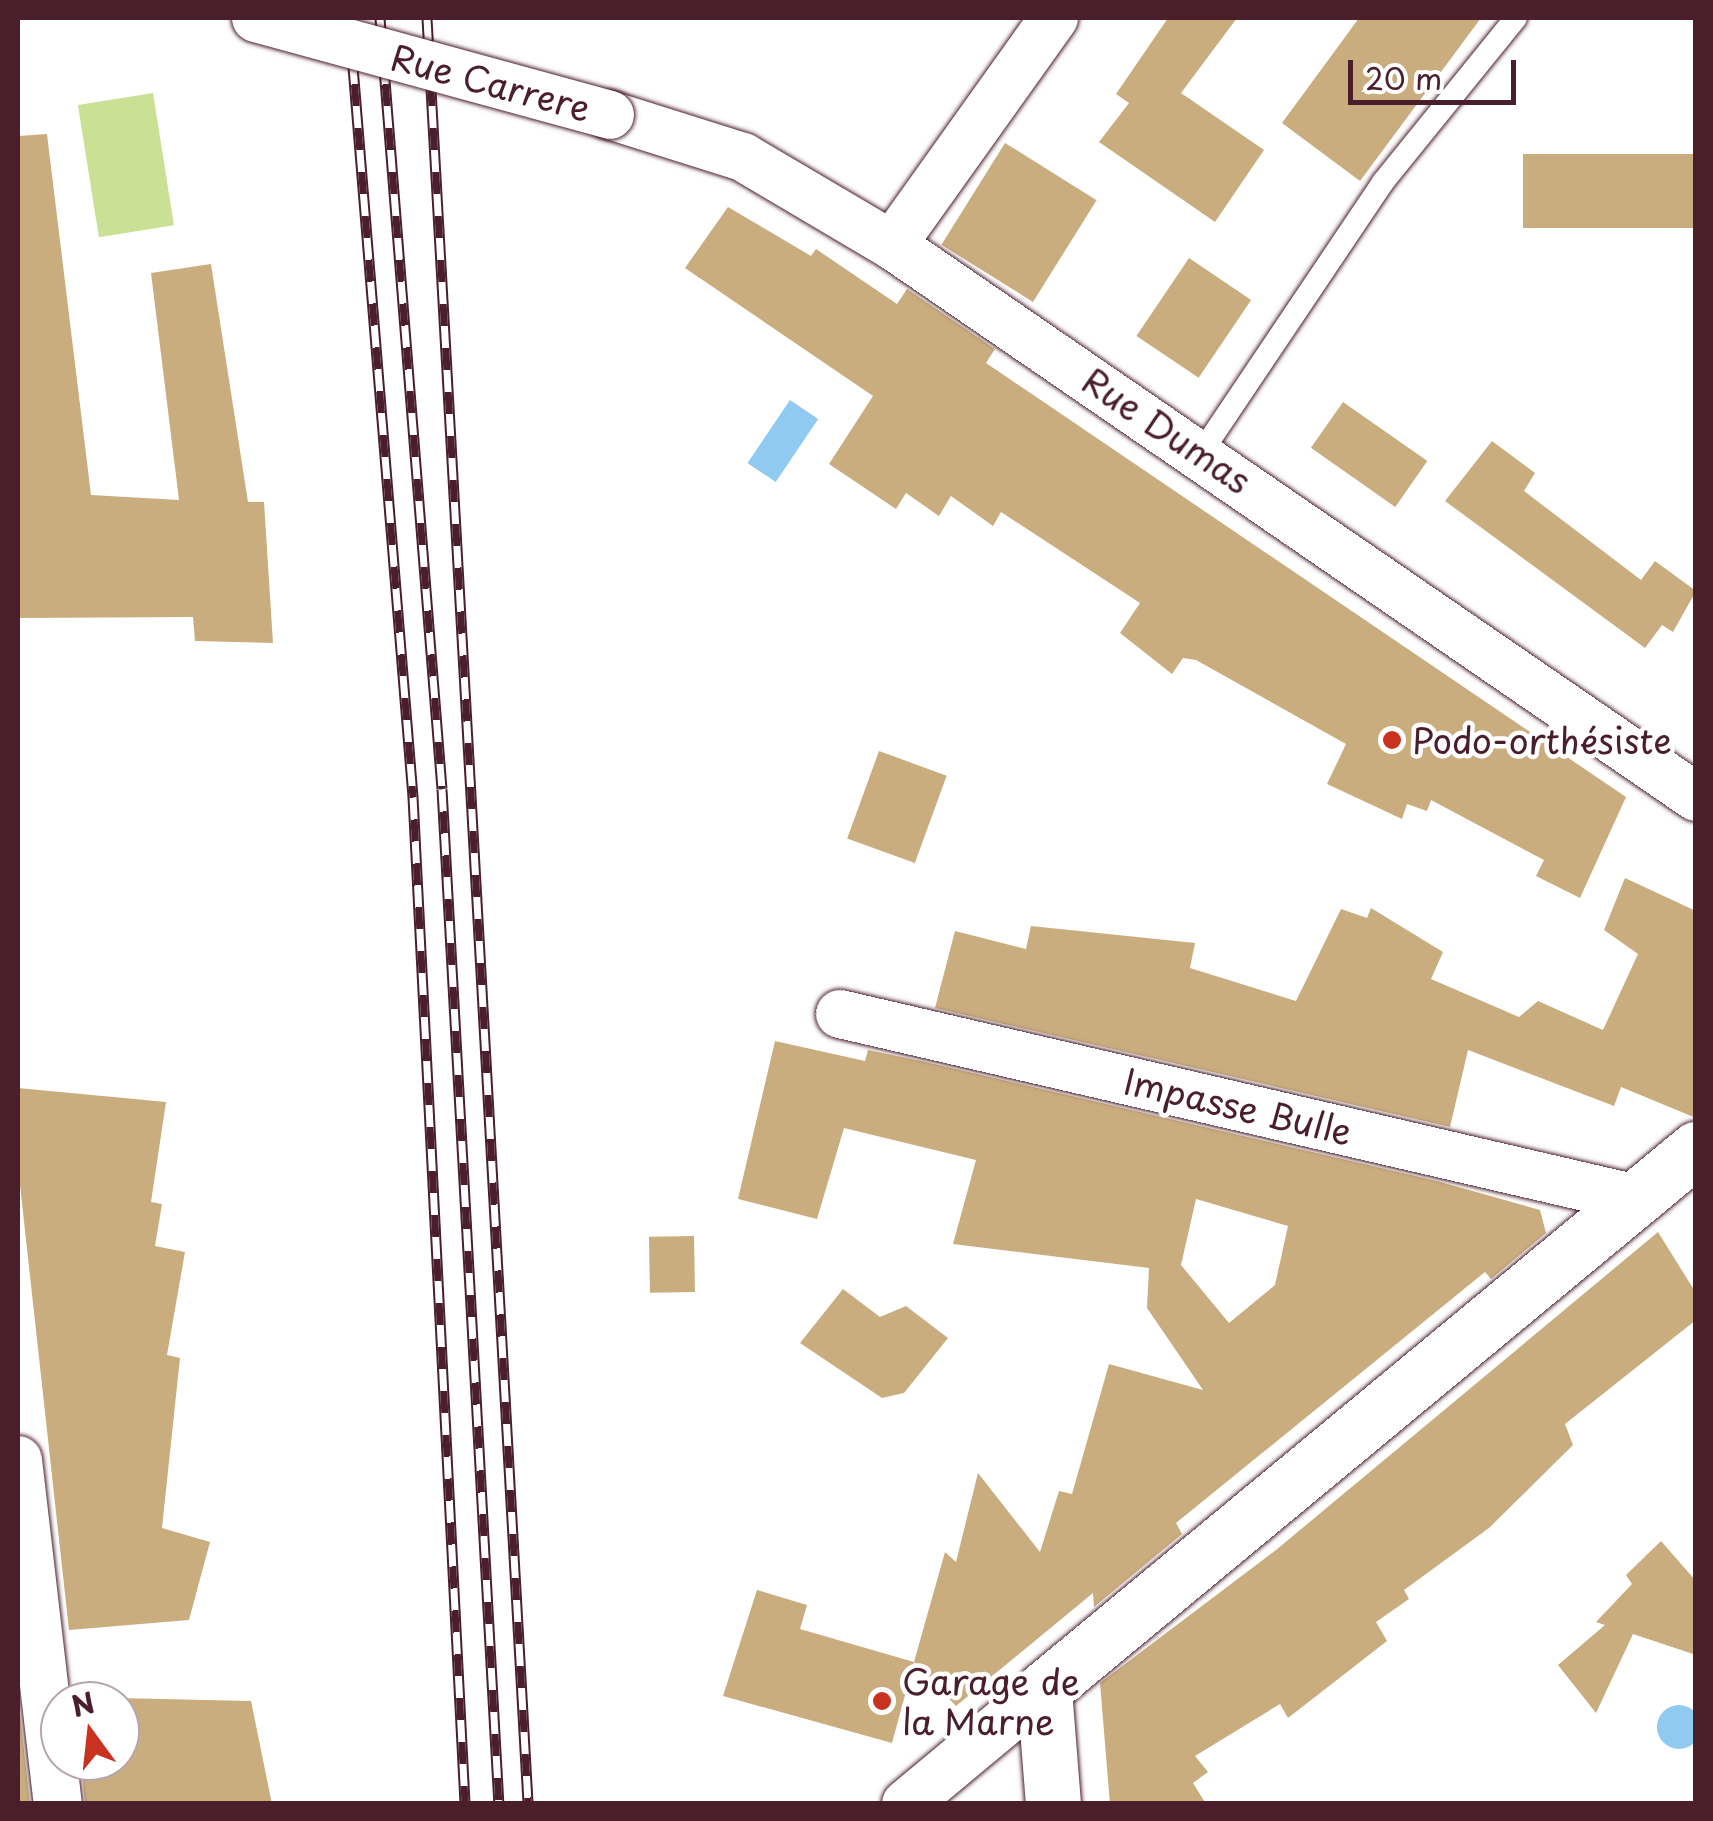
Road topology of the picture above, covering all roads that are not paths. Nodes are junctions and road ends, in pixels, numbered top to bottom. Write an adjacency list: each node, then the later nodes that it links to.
1 (256, 18): 4 (street, Rue Carrere, bridge)
2 (1054, 18): 5 (street)
3 (1516, 18): 6 (lane)
4 (610, 115): 5 (street, Rue Dumas)
5 (892, 245): 6 (street, Rue Dumas)
6 (1201, 453): 7 (street, Rue Dumas)
7 (1696, 797)
8 (840, 1014): 10 (street, Impasse Bulle)
9 (1696, 1149): 10 (main road)
10 (1636, 1199): 13 (main road)
11 (18, 1460): 12 (street)
12 (28, 1645): 14 (street)
13 (1044, 1689): 15 (street); 16 (main road)
14 (58, 1804)
15 (906, 1804)
16 (1053, 1804)

